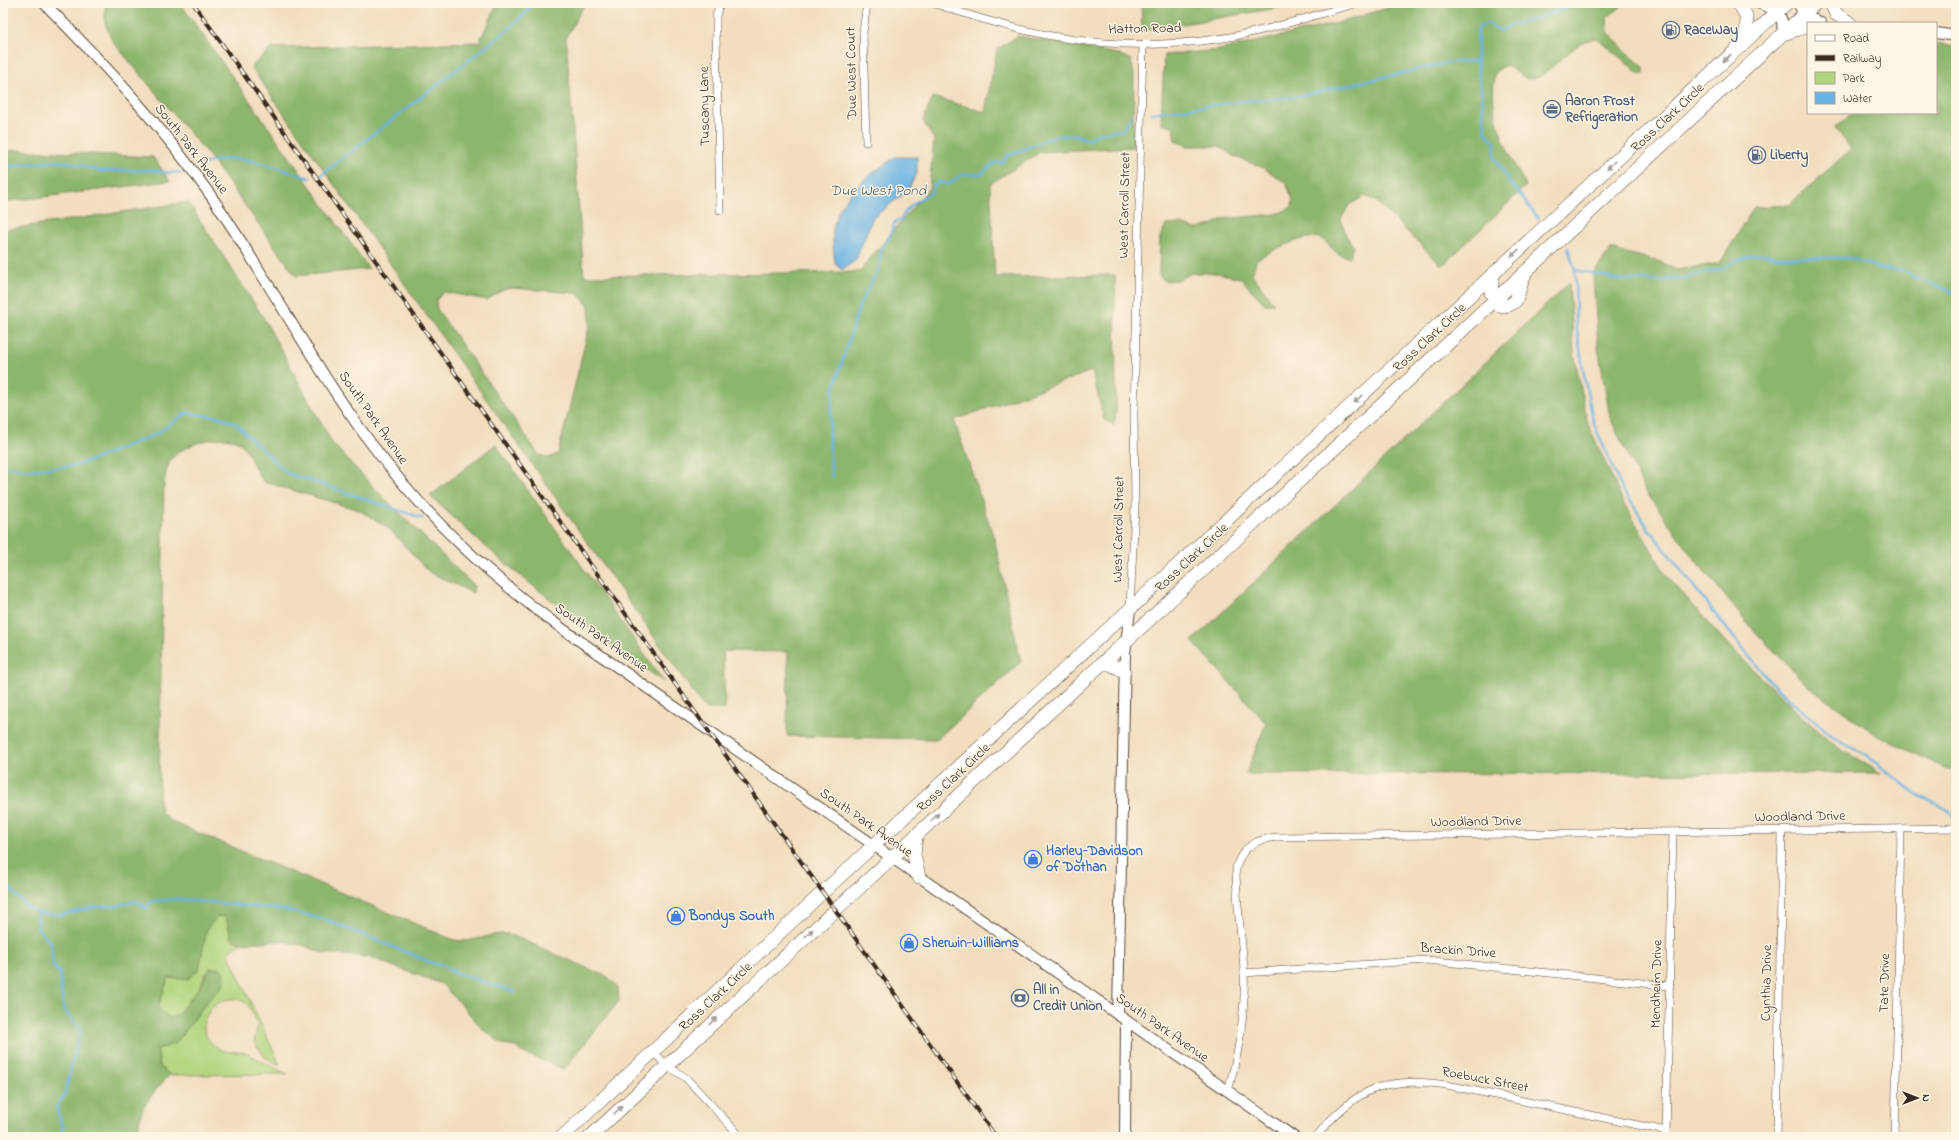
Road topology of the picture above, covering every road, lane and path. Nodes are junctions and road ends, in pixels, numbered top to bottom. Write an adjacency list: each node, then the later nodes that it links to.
1 (44, 3): 38 (street, South Park Avenue)
2 (720, 3): 20 (street, Tuscany Lane)
3 (867, 3): 19 (street, Due West Court)
4 (933, 3): 18 (street, Hatton Road)
5 (1358, 3): 18 (street, Hatton Road)
6 (1737, 3): 17 (highway)
7 (1758, 3): 10 (street)
8 (1816, 3): 11 (highway, Ross Clark Circle)
9 (1831, 3): 13 (highway)
10 (1782, 7): 15 (street); 17 (highway, Ross Clark Circle)
11 (1803, 14): 12 (street); 15 (highway, Ross Clark Circle)
12 (1819, 22)
13 (1848, 22)
14 (1937, 33): 16 (street)
15 (1783, 34): 22 (highway, Ross Clark Circle)
16 (1956, 36)
17 (1745, 41): 21 (highway, Ross Clark Circle, one-way to 21)
18 (1143, 44): 25 (street, West Carroll Street)
19 (866, 142)
20 (720, 210)
21 (1493, 274): 22 (highway); 23 (highway, Ross Clark Circle)
22 (1495, 300): 24 (highway, Ross Clark Circle)
23 (1376, 382): 24 (highway); 25 (highway, Ross Clark Circle, one-way to 25)
24 (1390, 396): 26 (highway, Ross Clark Circle)
25 (1130, 609): 26 (street, West Carroll Street); 29 (highway, Ross Clark Circle)
26 (1126, 641): 27 (highway, Ross Clark Circle); 28 (street, West Carroll Street)
27 (1101, 664): 28 (highway); 30 (highway, Ross Clark Circle)
28 (1124, 671): 43 (street, West Carroll Street)
29 (1040, 693): 30 (highway); 31 (highway, Ross Clark Circle)
30 (1053, 708): 32 (highway, Ross Clark Circle)
31 (948, 778): 32 (highway); 38 (highway, Ross Clark Circle)
32 (962, 793): 37 (highway, Ross Clark Circle, one-way to 32)
33 (1956, 828): 34 (street, Woodland Drive)
34 (1901, 829): 35 (street, Woodland Drive); 55 (street, Tate Drive)
35 (1782, 830): 36 (street, Woodland Drive); 54 (street, Cynthia Drive)
36 (1673, 832): 41 (street, Woodland Drive); 42 (street, Mendheim Drive)
37 (916, 835): 39 (highway, Ross Clark Circle); 40 (highway)
38 (875, 845): 39 (street, South Park Avenue); 44 (highway, Ross Clark Circle)
39 (891, 857): 40 (street, South Park Avenue); 45 (highway, Ross Clark Circle, one-way to 39)
40 (919, 877): 43 (street, South Park Avenue)
41 (1244, 973): 42 (street, Brackin Drive); 46 (street, Woodland Drive)
42 (1670, 986): 47 (street, Mendheim Drive)
43 (1122, 1018): 46 (street, South Park Avenue); 51 (street, West Carroll Street)
44 (653, 1051): 45 (street); 48 (highway, Ross Clark Circle)
45 (666, 1065): 49 (highway, Ross Clark Circle, one-way to 45); 50 (street)
46 (1228, 1091): 52 (street, South Park Avenue)
47 (1666, 1134): 53 (street, Roebuck Street)
48 (562, 1137)
49 (590, 1137)
50 (741, 1137)
51 (1125, 1137)
52 (1294, 1137)
53 (1316, 1137)
54 (1777, 1137)
55 (1895, 1137)

